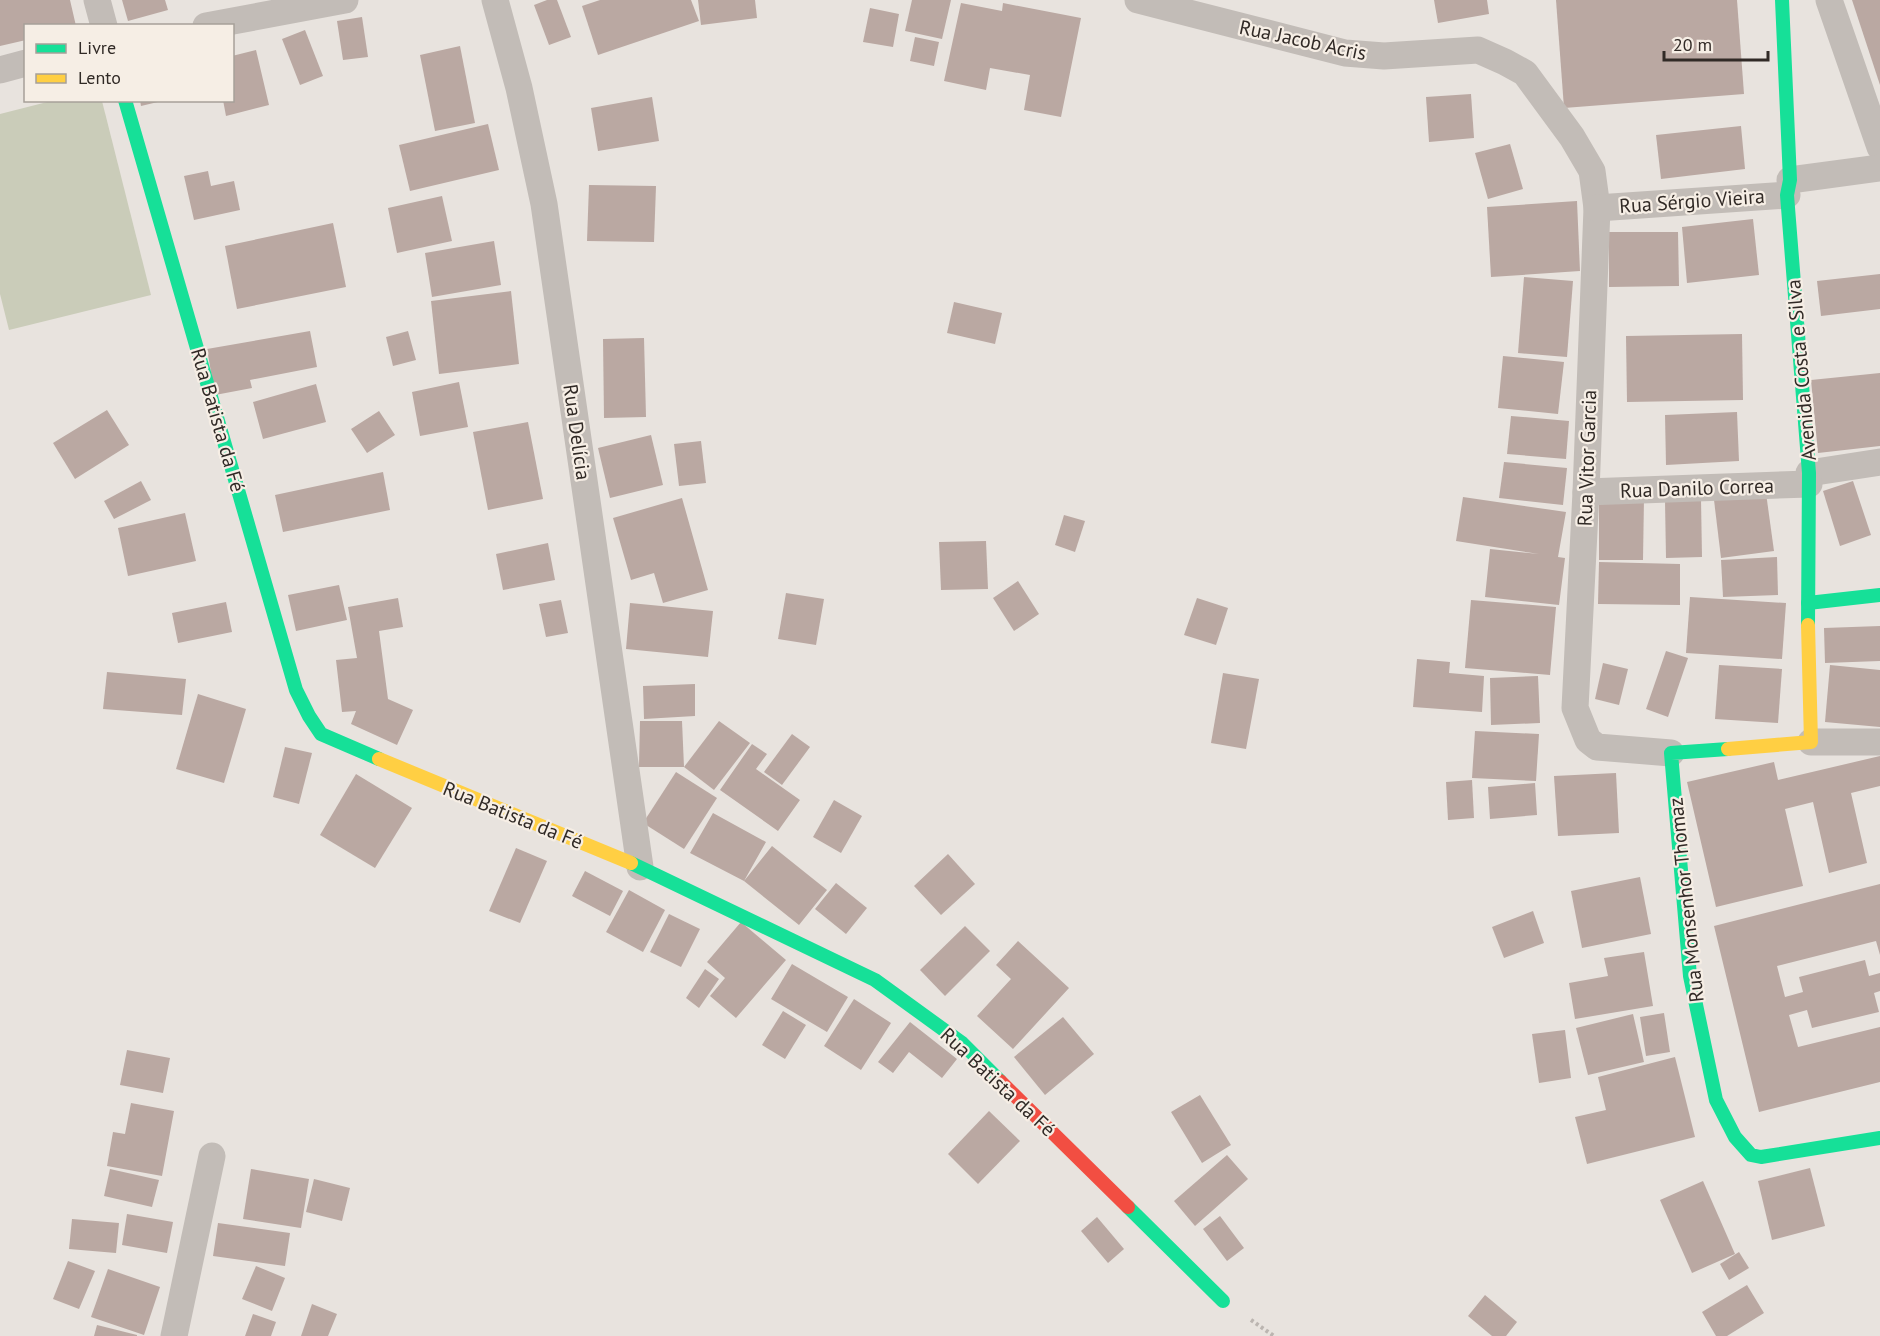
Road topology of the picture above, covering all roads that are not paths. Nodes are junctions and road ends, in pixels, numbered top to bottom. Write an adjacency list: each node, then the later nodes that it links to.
1 (97, 0): 7 (street)
2 (345, 0): 8 (street)
3 (495, 0): 25 (street, Rua Delícia)
4 (1138, 0): 16 (street, Rua Jacob Acris)
5 (1782, 0): 15 (street, Avenida Costa e Silva)
6 (1830, 0): 12 (street)
7 (103, 24)
8 (217, 24)
9 (24, 63): 10 (street)
10 (0, 69)
11 (126, 102): 25 (street, Rua Batista da Fé)
12 (1875, 117): 13 (street)
13 (1880, 147)
14 (1880, 168): 15 (street, Rua Sérgio Vieira)
15 (1788, 188): 16 (street, Rua Sérgio Vieira); 18 (street, Avenida Costa e Silva)
16 (1597, 208): 19 (street, Rua Vitor Garcia)
17 (1880, 462): 18 (street, Rua Danilo Correa)
18 (1809, 478): 19 (street, Rua Danilo Correa); 21 (street, Avenida Costa e Silva)
19 (1586, 492): 24 (street, Rua Vitor Garcia)
20 (1880, 595): 21 (street)
21 (1808, 603): 22 (street, Avenida Costa e Silva)
22 (1811, 742): 23 (street); 24 (street)
23 (1880, 742)
24 (1671, 753): 26 (street, Rua Monsenhor Thomaz)
25 (640, 867): 28 (street, Rua Batista da Fé)
26 (1880, 1138)
27 (212, 1156): 29 (street)
28 (1223, 1301)
29 (178, 1335)

